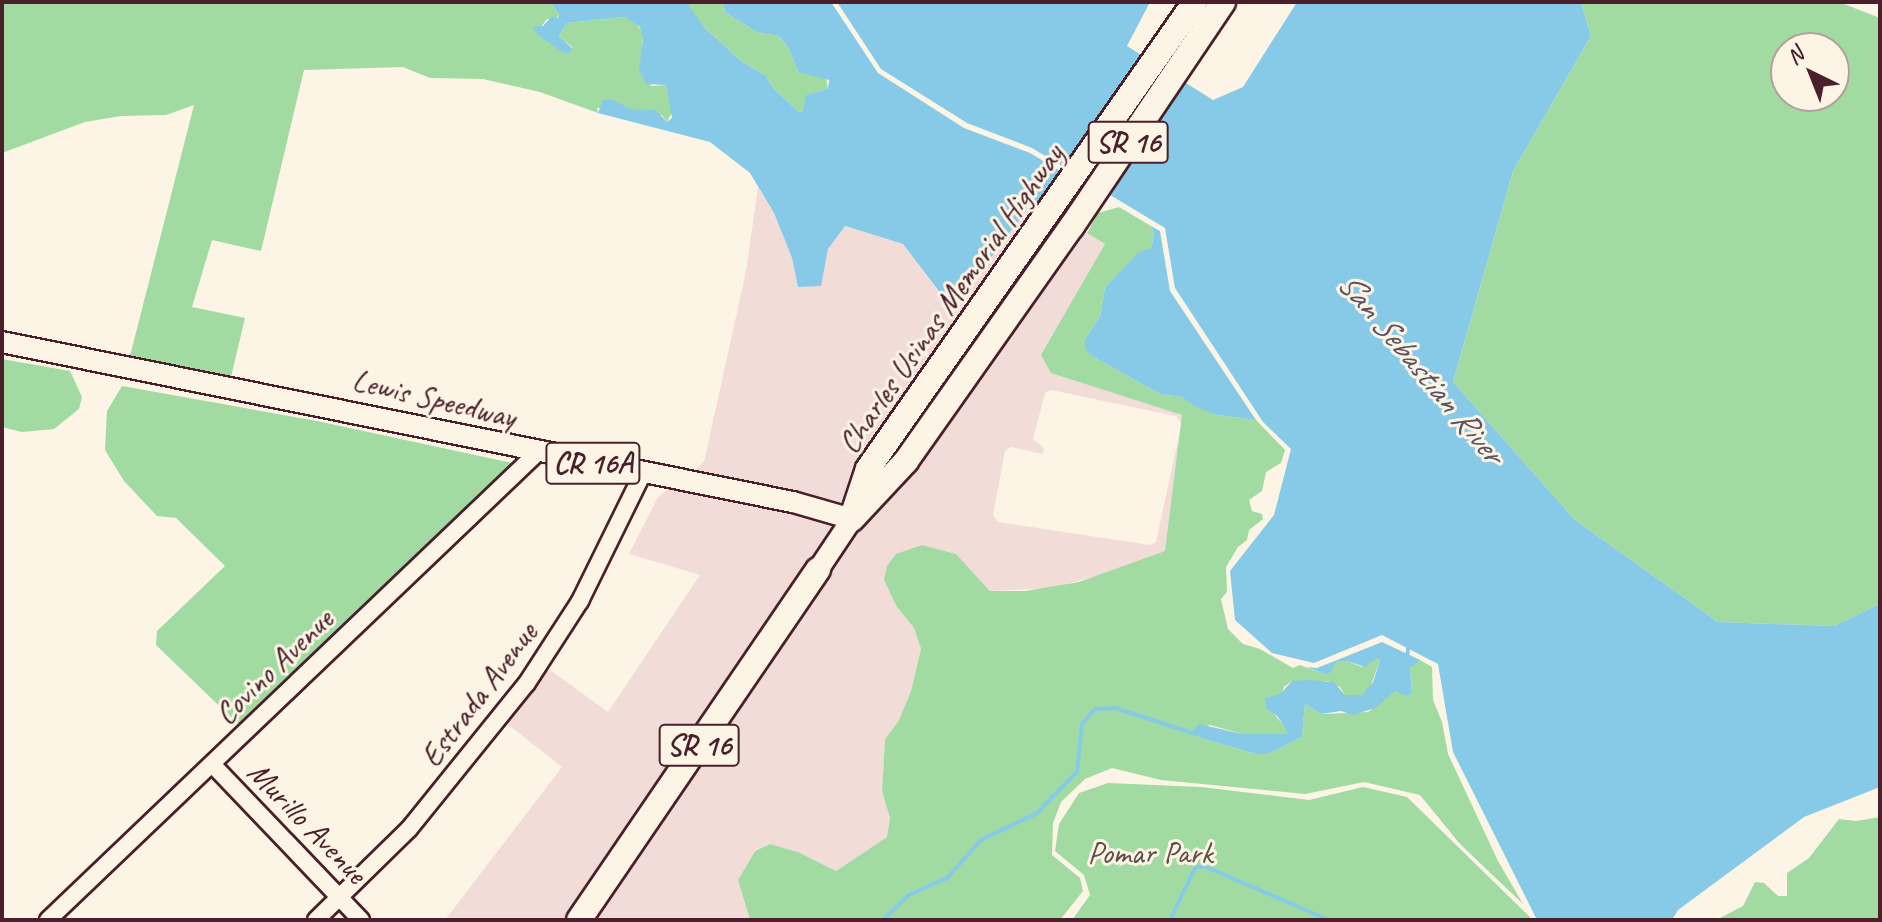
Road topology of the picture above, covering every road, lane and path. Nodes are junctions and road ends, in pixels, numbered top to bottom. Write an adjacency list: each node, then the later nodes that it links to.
1 (1195, 2): 3 (highway, Charles Usinas Memorial Highway / SR 16)
2 (1223, 2): 3 (highway, Charles Usinas Memorial Highway / SR 16)
3 (1175, 52): 7 (highway, Charles Usinas Memorial Highway / SR 16); 7 (highway, Charles Usinas Memorial Highway / SR 16)
4 (2, 342): 5 (main road, Lewis Speedway / CR 16A)
5 (537, 453): 6 (main road, Lewis Speedway / CR 16A); 9 (street, Covino Avenue)
6 (643, 473): 7 (main road, Lewis Speedway / CR 16A); 10 (street, Estrada Avenue)
7 (852, 519): 8 (main road, Charles Usinas Memorial Highway / SR 16)
8 (818, 570): 14 (highway, Charles Usinas Memorial Highway / SR 16)
9 (212, 764): 10 (street, Murillo Avenue); 11 (street, Covino Avenue)
10 (341, 898): 12 (street, Estrada Avenue); 13 (street, Murillo Avenue)
11 (48, 920)
12 (316, 920)
13 (361, 920)
14 (579, 920)

